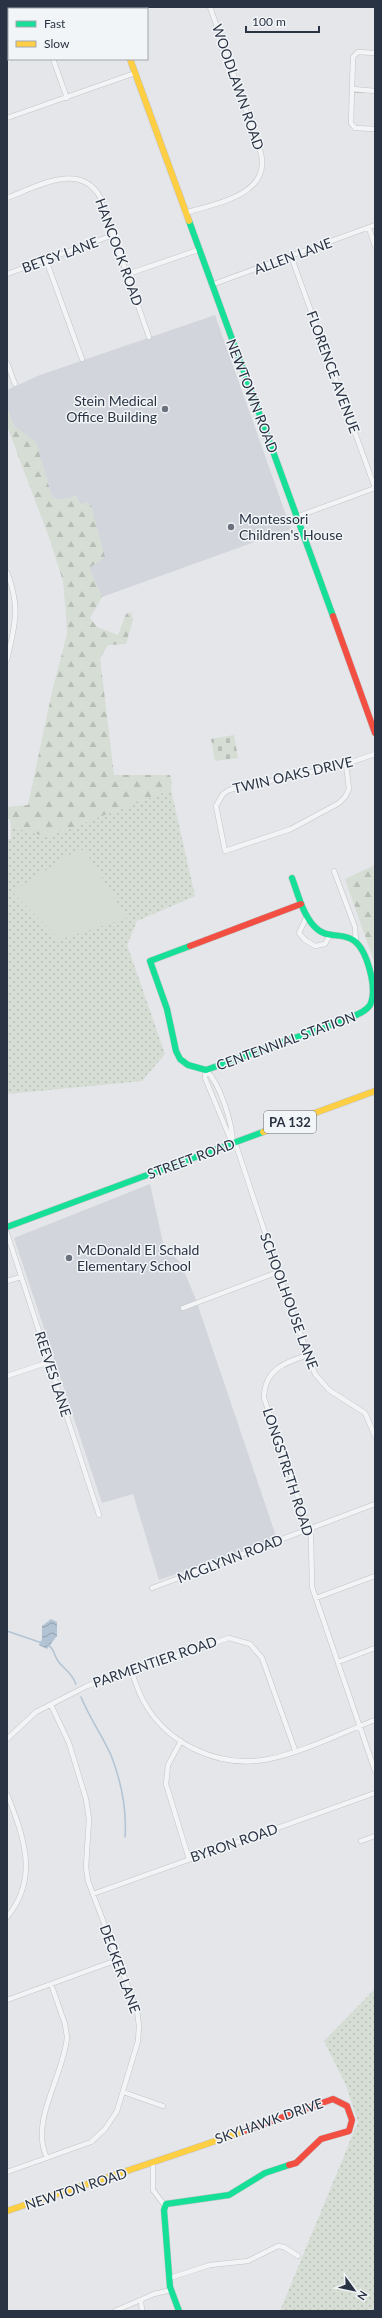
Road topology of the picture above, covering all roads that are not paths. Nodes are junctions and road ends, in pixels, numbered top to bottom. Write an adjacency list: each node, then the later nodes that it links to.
1 (210, 7): 12 (street, WOODLAWN ROAD)
2 (375, 53): 6 (street)
3 (53, 60): 8 (street)
4 (130, 60): 5 (street, NEWTOWN ROAD)
5 (135, 73): 8 (street); 12 (street, NEWTOWN ROAD)
6 (352, 89): 7 (street); 10 (street)
7 (375, 91)
8 (67, 98): 9 (street)
9 (7, 118)
10 (375, 129)
11 (7, 198): 15 (street, HANCOCK ROAD)
12 (185, 213): 17 (street, NEWTOWN ROAD)
13 (375, 226): 14 (street, ALLEN LANE)
14 (369, 228): 16 (street); 18 (street, ALLEN LANE)
15 (113, 235): 19 (street, BETSY LANE); 21 (street, HANCOCK ROAD)
16 (375, 246)
17 (198, 250): 21 (street); 22 (street, NEWTOWN ROAD)
18 (291, 256): 22 (street, ALLEN LANE); 27 (street, FLORENCE AVENUE)
19 (46, 260): 20 (street, BETSY LANE); 24 (street)
20 (7, 274)
21 (128, 274): 23 (street, HANCOCK ROAD)
22 (211, 286): 28 (street, NEWTOWN ROAD)
23 (149, 337)
24 (82, 360)
25 (7, 363): 26 (street)
26 (15, 384)
27 (375, 488): 28 (street)
28 (296, 517): 31 (street, NEWTOWN ROAD)
29 (7, 572): 30 (street)
30 (7, 660)
31 (375, 733)
32 (375, 754): 33 (street, TWIN OAKS DRIVE)
33 (346, 764): 33 (street, TWIN OAKS DRIVE)
34 (334, 871): 39 (street)
35 (292, 878): 36 (street)
36 (301, 904): 37 (street); 40 (street, CENTENNIAL STATION)
37 (307, 916): 38 (street); 38 (street)
38 (329, 937): 39 (street)
39 (356, 942): 40 (street, CENTENNIAL STATION)
40 (206, 1070): 42 (street); 42 (street)
41 (375, 1091): 42 (street, STREET ROAD / PA 132)
42 (234, 1143): 43 (street, STREET ROAD / PA 132); 45 (street, SCHOOLHOUSE LANE)
43 (7, 1227)
44 (7, 1233): 46 (street, REEVES LANE)
45 (278, 1272): 48 (street); 49 (street, SCHOOLHOUSE LANE)
46 (21, 1277): 47 (street); 50 (street, REEVES LANE)
47 (7, 1281)
48 (183, 1308)
49 (308, 1354): 52 (street, SCHOOLHOUSE LANE); 55 (street, LONGSTRETH ROAD)
50 (49, 1362): 51 (street); 54 (street, REEVES LANE)
51 (7, 1376)
52 (375, 1436)
53 (375, 1504): 55 (street, MCGLYNN ROAD)
54 (99, 1515)
55 (308, 1530): 57 (street, MCGLYNN ROAD); 58 (street, LONGSTRETH ROAD)
56 (375, 1576): 58 (street)
57 (152, 1588)
58 (316, 1598): 60 (street, LONGSTRETH ROAD)
59 (375, 1648): 60 (street)
60 (338, 1662): 64 (street, LONGSTRETH ROAD)
61 (131, 1670): 62 (street, PARMENTIER ROAD); 66 (street); 67 (street, PARMENTIER ROAD)
62 (50, 1705): 65 (street, PARMENTIER ROAD); 74 (street, DECKER LANE)
63 (375, 1720): 64 (street)
64 (360, 1726): 67 (street); 68 (street, LONGSTRETH ROAD)
65 (7, 1738)
66 (181, 1741): 67 (street); 73 (street)
67 (295, 1750)
68 (375, 1771)
69 (375, 1793): 73 (street, BYRON ROAD)
70 (7, 1794): 75 (street)
71 (375, 1836): 72 (street)
72 (361, 1841)
73 (189, 1859): 74 (street, BYRON ROAD)
74 (93, 1894): 76 (street, DECKER LANE)
75 (7, 1916)
76 (117, 1960): 77 (street); 79 (street, DECKER LANE)
77 (51, 1984): 78 (street); 81 (street)
78 (7, 2000)
79 (122, 2092): 80 (street); 81 (street, DECKER LANE)
80 (163, 2106)
81 (47, 2158): 84 (street, DECKER LANE)
82 (153, 2162): 83 (street, SKYHAWK DRIVE); 85 (street); 85 (street, SKYHAWK DRIVE)
83 (145, 2166): 86 (street, NEWTON ROAD)
84 (7, 2172)
85 (165, 2205): 88 (street)
86 (7, 2211)
87 (298, 2256): 88 (street)
88 (170, 2278): 89 (street)
89 (171, 2290): 90 (street); 93 (street)
90 (141, 2301): 91 (street); 92 (street)
91 (114, 2311)
92 (142, 2311)
93 (179, 2311)

